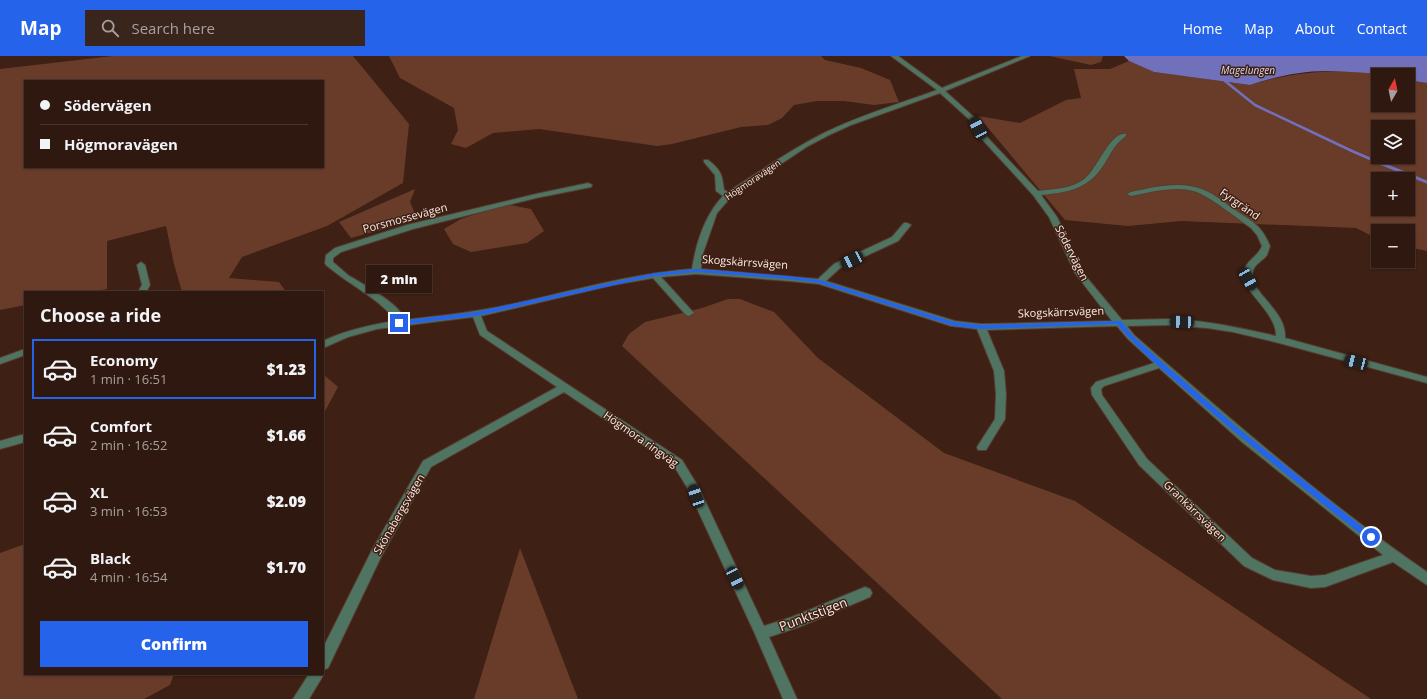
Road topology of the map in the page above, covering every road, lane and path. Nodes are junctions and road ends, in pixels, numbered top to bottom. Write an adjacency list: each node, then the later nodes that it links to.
1 (894, 56): 3 (street, Södervägen)
2 (1027, 56): 3 (street, Högmoravägen)
3 (941, 91): 7 (street, Södervägen); 9 (street, Högmoravägen)
4 (1124, 135): 7 (street)
5 (706, 162): 9 (street)
6 (588, 185): 19 (street, Porsmossevägen)
7 (1036, 193): 18 (street, Södervägen)
8 (1131, 194): 21 (street, Fyrgränd)
9 (728, 195): 12 (street, Högmoravägen)
10 (907, 225): 14 (street)
11 (141, 265): 15 (street)
12 (696, 271): 13 (street); 14 (street, Skogskärrsvägen)
13 (655, 275): 16 (street); 17 (street)
14 (820, 282): 20 (street, Skogskärrsvägen)
15 (143, 291)
16 (689, 313)
17 (476, 314): 19 (street); 27 (street, Högmora ringväg)
18 (1119, 322): 20 (street, Skogskärrsvägen); 21 (street, Skogskärrsvägen); 25 (street, Södervägen)
19 (399, 323): 22 (street)
20 (981, 327): 30 (street)
21 (1280, 340): 26 (street, Skogskärrsvägen)
22 (324, 345)
23 (24, 352): 24 (street)
24 (0, 361)
25 (1160, 364): 31 (street, Södervägen); 31 (street, Grankärrsvägen)
26 (1427, 380)
27 (565, 387): 34 (street, Högmora ringväg); 35 (street, Skönabergsvägen)
28 (24, 438): 29 (street)
29 (0, 445)
30 (982, 447)
31 (1394, 556): 32 (street, Södervägen)
32 (1427, 579)
33 (865, 593): 34 (street, Punktstigen)
34 (761, 633): 38 (street, Högmora ringväg)
35 (324, 661)
36 (316, 675): 37 (street)
37 (300, 699)
38 (790, 699)

